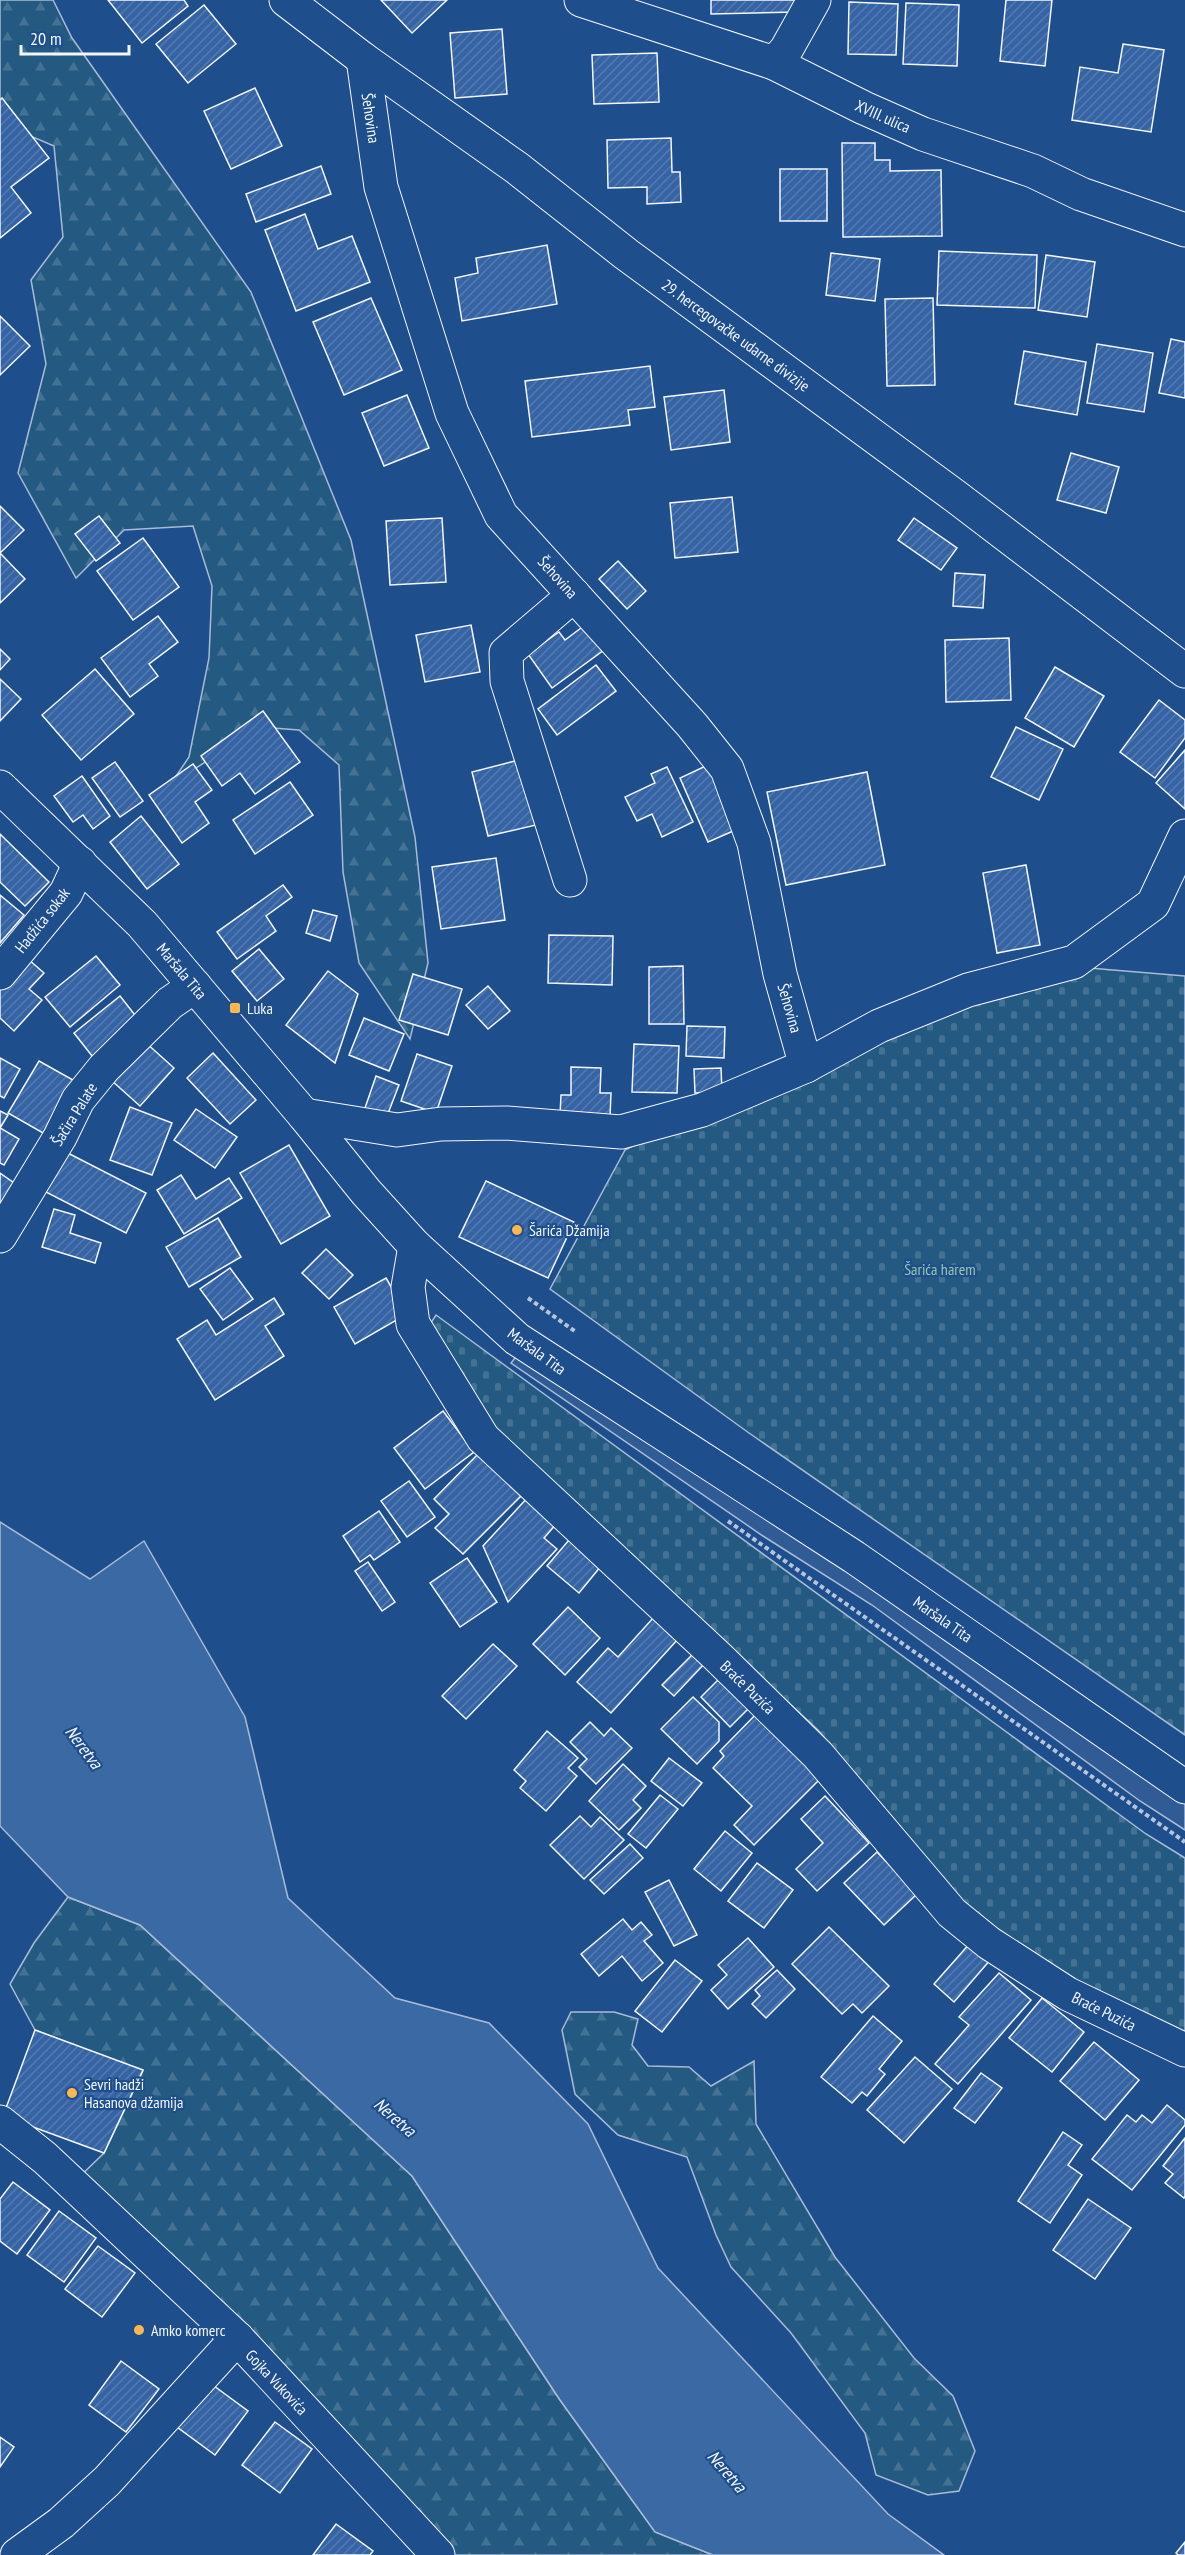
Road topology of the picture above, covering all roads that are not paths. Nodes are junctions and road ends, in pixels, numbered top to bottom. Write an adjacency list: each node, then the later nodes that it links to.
1 (286, 0): 4 (street, 29. hercegovačke udarne divizije)
2 (581, 0): 5 (street, XVIII. ulica)
3 (814, 0): 5 (street)
4 (363, 59): 7 (street, Šehovina); 8 (street, 29. hercegovačke udarne divizije)
5 (774, 63): 6 (street, XVIII. ulica)
6 (1185, 230)
7 (574, 595): 12 (street); 15 (street, Šehovina)
8 (1185, 671)
9 (0, 787): 11 (street, Maršala Tita)
10 (1185, 836): 15 (street)
11 (80, 864): 13 (street, Hadžića sokak); 14 (street, Maršala Tita)
12 (570, 880)
13 (0, 973)
14 (195, 986): 16 (street, Maršala Tita); 17 (street, Šačira Palate)
15 (806, 1066): 16 (street)
16 (304, 1115): 18 (street, Maršala Tita)
17 (0, 1236)
18 (415, 1246): 19 (street, Maršala Tita); 20 (street, Braće Puzića)
19 (1185, 1787)
20 (1185, 2050)
21 (0, 2122): 22 (street, Gojka Vukovića)
22 (237, 2338): 23 (street); 24 (street, Gojka Vukovića)
23 (16, 2555)
24 (438, 2555)

